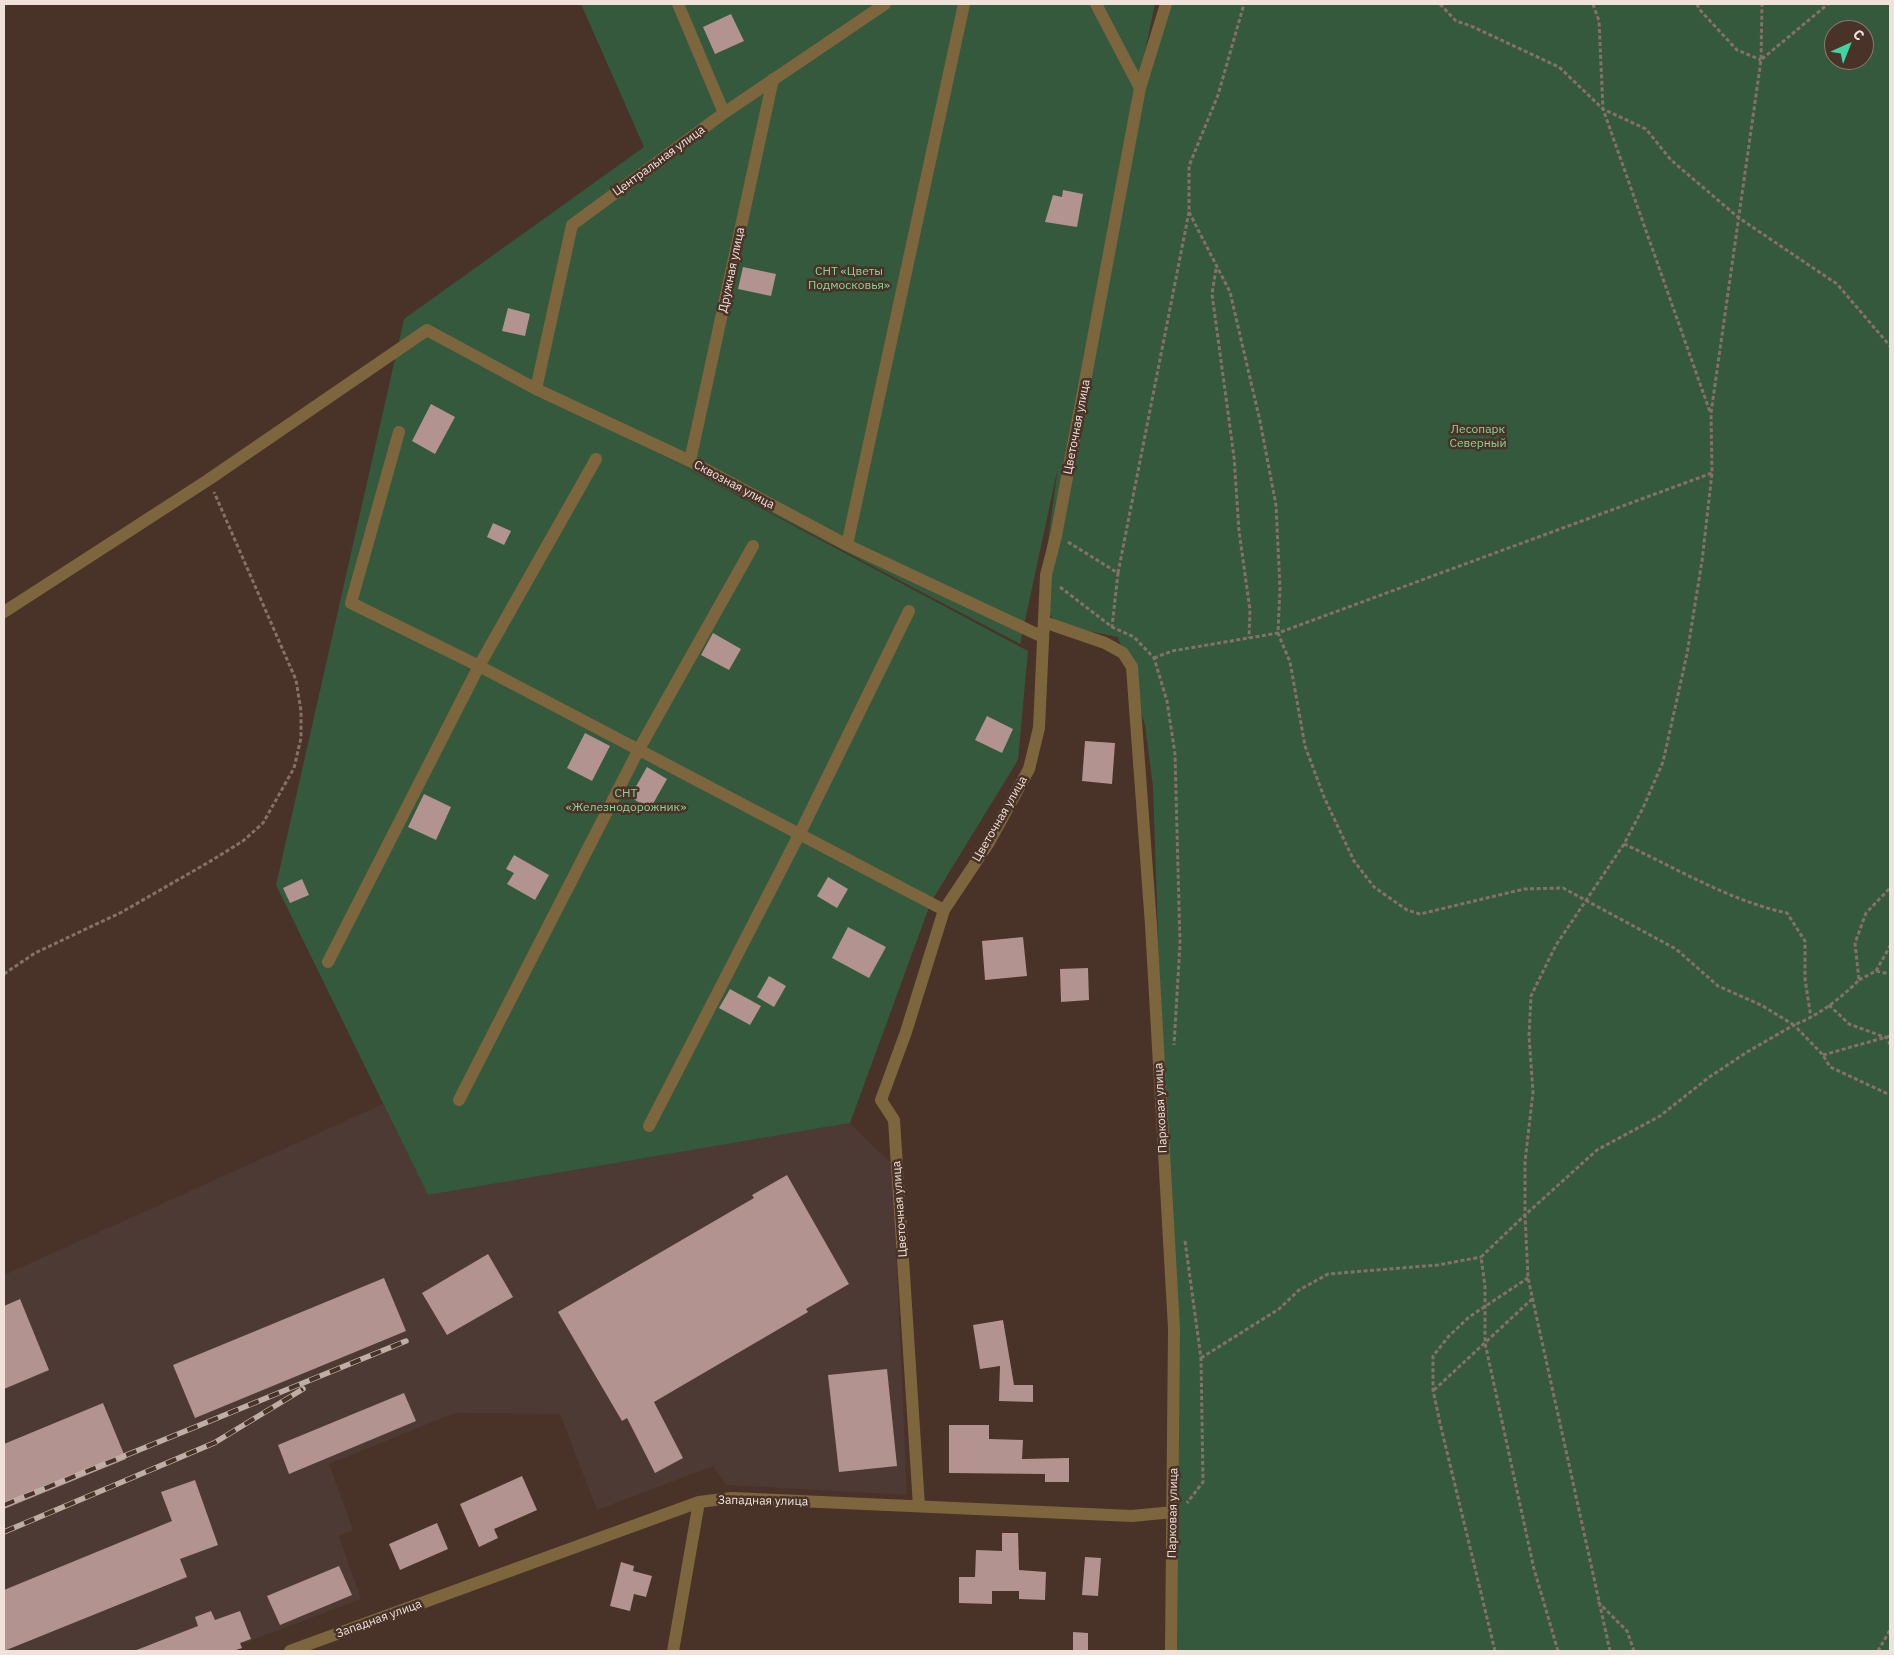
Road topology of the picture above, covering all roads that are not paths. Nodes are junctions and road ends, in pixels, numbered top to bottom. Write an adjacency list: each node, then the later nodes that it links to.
1 (678, 4): 8 (street)
2 (964, 4): 13 (street)
3 (1096, 4): 7 (street)
4 (1166, 4): 7 (street, Цветочная улица)
5 (880, 5): 6 (street, Центральная улица)
6 (773, 79): 8 (street, Центральная улица); 12 (street, Дружная улица)
7 (1140, 88): 17 (street, Цветочная улица)
8 (724, 113): 9 (street, Центральная улица)
9 (536, 388): 12 (street, Сквозная улица); 16 (street, Сквозная улица)
10 (399, 432): 19 (street)
11 (596, 459): 19 (street)
12 (690, 462): 13 (street, Сквозная улица)
13 (847, 545): 18 (street, Сквозная улица)
14 (753, 546): 20 (street)
15 (909, 611): 21 (street)
16 (4, 612)
17 (1044, 622): 18 (street, Цветочная улица); 28 (street, Парковая улица)
18 (1043, 637): 22 (street, Цветочная улица)
19 (479, 666): 20 (street); 23 (street)
20 (639, 749): 21 (street); 24 (street)
21 (800, 833): 22 (street); 25 (street)
22 (944, 910): 27 (street, Цветочная улица)
23 (328, 962)
24 (459, 1100)
25 (649, 1126)
26 (699, 1502): 27 (street, Западная улица); 29 (street, Западная улица); 30 (street)
27 (919, 1506): 28 (street, Западная улица)
28 (1173, 1512): 31 (street, Парковая улица)
29 (290, 1651)
30 (673, 1651)
31 (1171, 1651)

